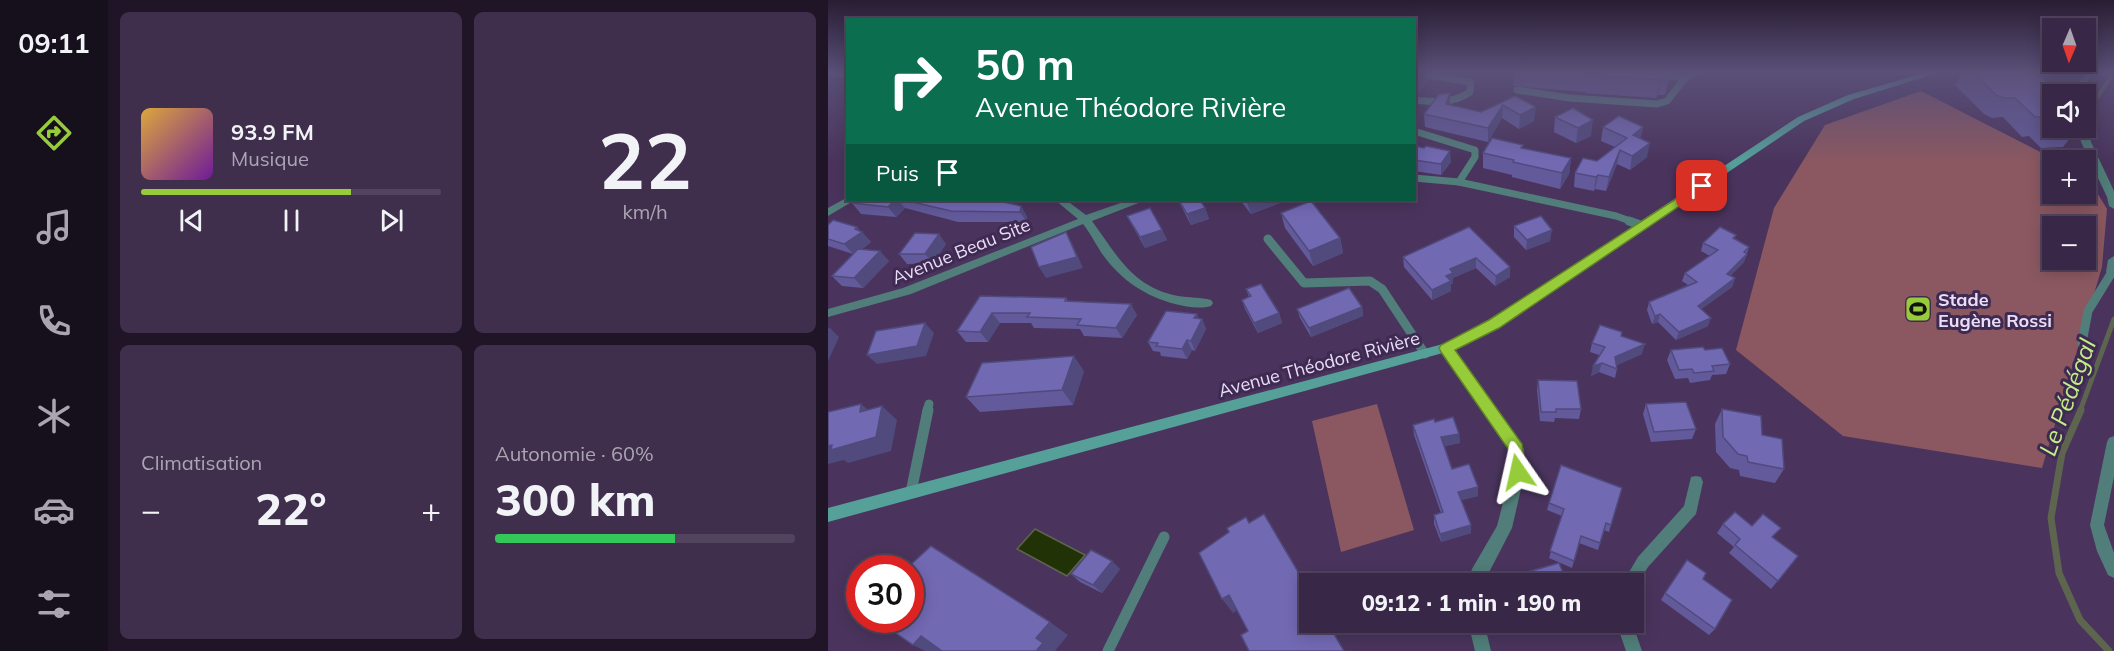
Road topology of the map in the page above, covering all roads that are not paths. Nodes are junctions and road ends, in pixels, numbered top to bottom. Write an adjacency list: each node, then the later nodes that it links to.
1 (1634, 102): 2 (lane)
2 (1662, 102)
3 (1839, 102): 14 (main road, Avenue Théodore Rivière)
4 (1416, 132): 7 (lane)
5 (2085, 138): 11 (street)
6 (1416, 178): 7 (lane)
7 (1459, 182): 14 (lane)
8 (848, 201): 12 (street)
9 (1061, 201): 13 (street)
10 (1134, 201): 13 (street, Avenue Beau Site)
11 (2114, 206)
12 (828, 213)
13 (1084, 218): 17 (street); 18 (street, Avenue Beau Site)
14 (1643, 226): 20 (main road, Avenue Théodore Rivière)
15 (1268, 238): 21 (lane)
16 (2113, 269): 19 (lane)
17 (1207, 303)
18 (828, 313)
19 (2082, 343)
20 (1446, 348): 21 (main road, Avenue Théodore Rivière); 29 (street)
21 (1425, 354): 25 (main road, Avenue Théodore Rivière)
22 (929, 404): 25 (lane)
23 (2114, 442): 28 (street)
24 (1696, 482): 30 (street)
25 (911, 492): 26 (main road, Avenue Théodore Rivière)
26 (828, 515)
27 (1164, 537): 33 (lane)
28 (2114, 570)
29 (1479, 573)
30 (1636, 573)
31 (1479, 633): 34 (street)
32 (1628, 633): 35 (street)
33 (1108, 651)
34 (1483, 651)
35 (1634, 651)

